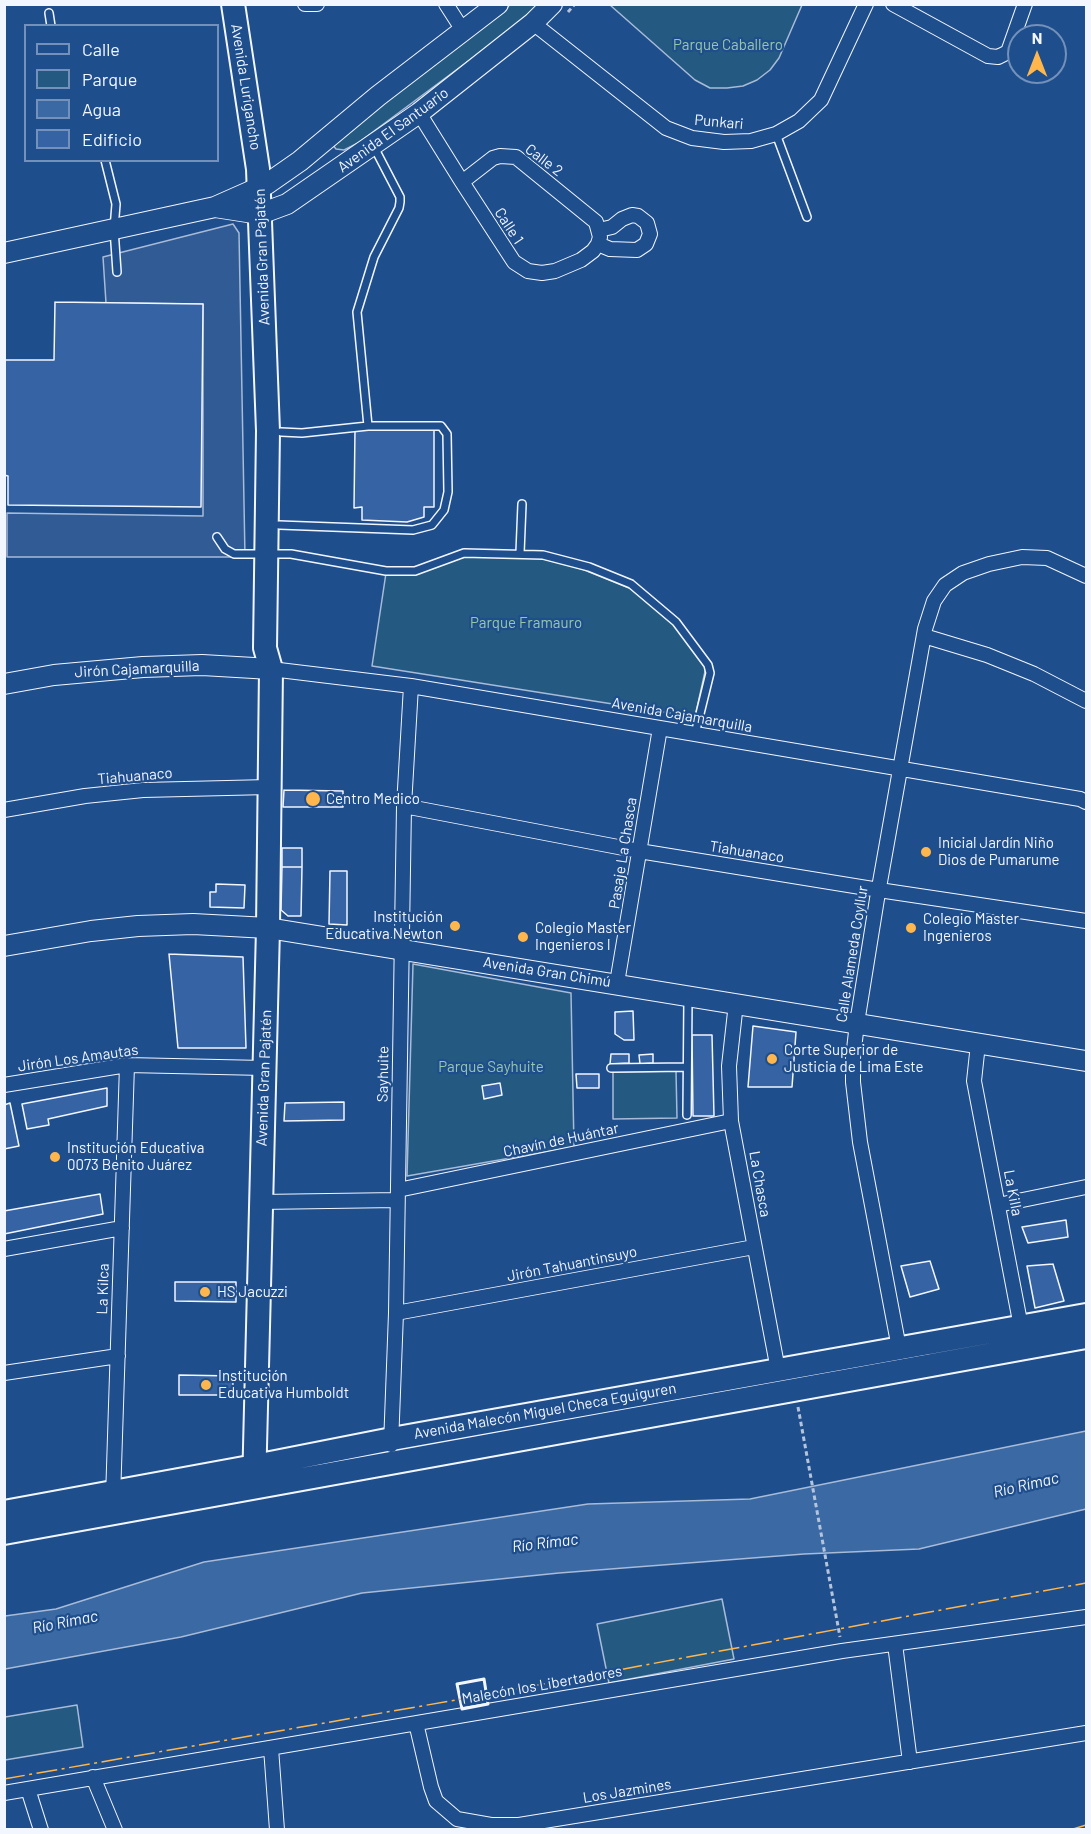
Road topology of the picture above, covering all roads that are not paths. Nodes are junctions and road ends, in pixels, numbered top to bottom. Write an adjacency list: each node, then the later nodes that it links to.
1 (233, 4): 18 (main road, Avenida Lurigancho)
2 (305, 4): 3 (street)
3 (317, 4)
4 (446, 4): 13 (street)
5 (498, 4): 13 (street)
6 (866, 4): 15 (street, Punkari)
7 (893, 4): 8 (street)
8 (1025, 4)
9 (549, 6): 11 (street, Avenida El Santuario)
10 (49, 13): 12 (lane)
11 (533, 23): 14 (street, Avenida El Santuario); 15 (street, Punkari)
12 (51, 24)
13 (464, 32): 18 (street)
14 (419, 113): 16 (street, Avenida El Santuario); 19 (street, Calle 1)
15 (776, 135): 22 (lane)
16 (373, 145): 21 (street, Avenida El Santuario); 27 (lane)
17 (106, 162): 23 (lane)
18 (261, 180): 20 (street); 21 (main road, Avenida Gran Pajatén)
19 (462, 182): 24 (street, Calle 2); 24 (street, Calle 1)
20 (215, 207): 21 (street); 23 (street)
21 (265, 213): 28 (main road, Avenida Gran Pajatén); 33 (main road, Avenida Gran Pajatén)
22 (807, 217)
23 (114, 229): 25 (street); 26 (lane)
24 (599, 237)
25 (4, 253)
26 (117, 272)
27 (368, 426): 28 (lane); 30 (lane)
28 (281, 432): 30 (main road, Avenida Gran Pajatén)
29 (522, 504): 32 (lane)
30 (279, 525): 33 (main road, Avenida Gran Pajatén)
31 (217, 537): 33 (lane)
32 (520, 553): 33 (lane); 41 (lane)
33 (273, 554): 36 (main road, Avenida Gran Pajatén)
34 (1086, 576): 35 (street, Calle Alameda Coyllur)
35 (924, 636): 39 (street); 42 (street, Calle Alameda Coyllur)
36 (271, 669): 37 (street, Jirón Cajamarquilla); 38 (street, Avenida Cajamarquilla); 43 (main road, Avenida Gran Pajatén)
37 (4, 684)
38 (411, 686): 40 (street, Avenida Cajamarquilla); 45 (street, Sayhuite)
39 (1086, 701)
40 (660, 728): 41 (street, Avenida Cajamarquilla); 47 (street, Pasaje La Chasca)
41 (695, 734): 42 (street, Avenida Cajamarquilla)
42 (900, 769): 44 (street, Avenida Cajamarquilla); 48 (street, Calle Alameda Coyllur)
43 (269, 787): 46 (street, Tiahuanaco); 50 (main road, Avenida Gran Pajatén)
44 (1086, 802)
45 (404, 806): 47 (street, Tiahuanaco); 52 (street, Sayhuite)
46 (4, 810)
47 (639, 851): 48 (street, Tiahuanaco); 53 (street, Pasaje La Chasca)
48 (879, 890): 49 (street, Tiahuanaco); 56 (street, Calle Alameda Coyllur)
49 (1086, 921)
50 (268, 928): 51 (street, Avenida Gran Chimú); 52 (street, Avenida Gran Chimú); 61 (main road, Avenida Gran Pajatén)
51 (4, 946)
52 (400, 949): 53 (street, Avenida Gran Chimú); 67 (street, Sayhuite)
53 (618, 983): 54 (street, Avenida Gran Chimú)
54 (688, 995): 55 (street, Avenida Gran Chimú); 60 (lane)
55 (736, 1003): 56 (street, Avenida Gran Chimú); 65 (street, La Chasca)
56 (857, 1023): 57 (street, Avenida Gran Chimú); 77 (street, Calle Alameda Coyllur)
57 (978, 1044): 58 (street, Avenida Gran Chimú); 69 (street, La Killa)
58 (1086, 1061)
59 (127, 1065): 61 (street, Jirón Los Amautas); 63 (street, Jirón Los Amautas); 70 (street, La Kilca)
60 (686, 1067): 62 (lane); 64 (lane)
61 (264, 1068): 68 (main road, Avenida Gran Pajatén)
62 (611, 1068)
63 (4, 1085)
64 (687, 1115)
65 (731, 1121): 67 (street, Chavín de Huántar); 71 (street, La Chasca)
66 (1086, 1187): 69 (street)
67 (398, 1195): 68 (street, Chavín de Huántar); 73 (street, Sayhuite)
68 (260, 1202): 83 (main road, Avenida Gran Pajatén)
69 (998, 1205): 76 (street, La Killa)
70 (122, 1228): 72 (street); 78 (street, La Kilca)
71 (754, 1247): 73 (street, Jirón Tahuantinsuyo); 79 (street, La Chasca)
72 (4, 1249)
73 (396, 1313): 81 (street, Sayhuite)
74 (1086, 1315): 76 (main road, Avenida Malecón Miguel Checa Eguiguren)
75 (1086, 1337): 76 (main road, Avenida Malecón Miguel Checa Eguiguren)
76 (1023, 1338): 77 (main road, Avenida Malecón Miguel Checa Eguiguren); 82 (main road, Avenida Malecón Miguel Checa Eguiguren)
77 (899, 1348): 79 (main road, Avenida Malecón Miguel Checa Eguiguren)
78 (117, 1356): 80 (street); 84 (street, La Kilca)
79 (778, 1370): 81 (main road, Avenida Malecón Miguel Checa Eguiguren)
80 (4, 1373)
81 (392, 1439): 82 (street, Sayhuite); 83 (main road, Avenida Malecón Miguel Checa Eguiguren)
82 (391, 1462): 83 (main road, Avenida Malecón Miguel Checa Eguiguren)
83 (254, 1477): 84 (main road, Avenida Malecón Miguel Checa Eguiguren)
84 (112, 1503): 85 (main road, Avenida Malecón Miguel Checa Eguiguren); 86 (main road, Avenida Malecón Miguel Checa Eguiguren)
85 (4, 1512)
86 (4, 1533)
87 (1086, 1617): 88 (street, Malecón los Libertadores)
88 (895, 1644): 89 (street, Malecón los Libertadores); 92 (street)
89 (416, 1723): 91 (street, Malecón los Libertadores); 92 (street, Los Jazmines)
90 (1086, 1733): 92 (street, Los Jazmines)
91 (272, 1748): 93 (street, Malecón los Libertadores); 98 (street)
92 (909, 1762)
93 (93, 1777): 94 (street, Malecón los Libertadores); 97 (street)
94 (28, 1789): 95 (street, Malecón los Libertadores); 96 (street)
95 (4, 1793)
96 (41, 1830)
97 (115, 1830)
98 (277, 1830)

